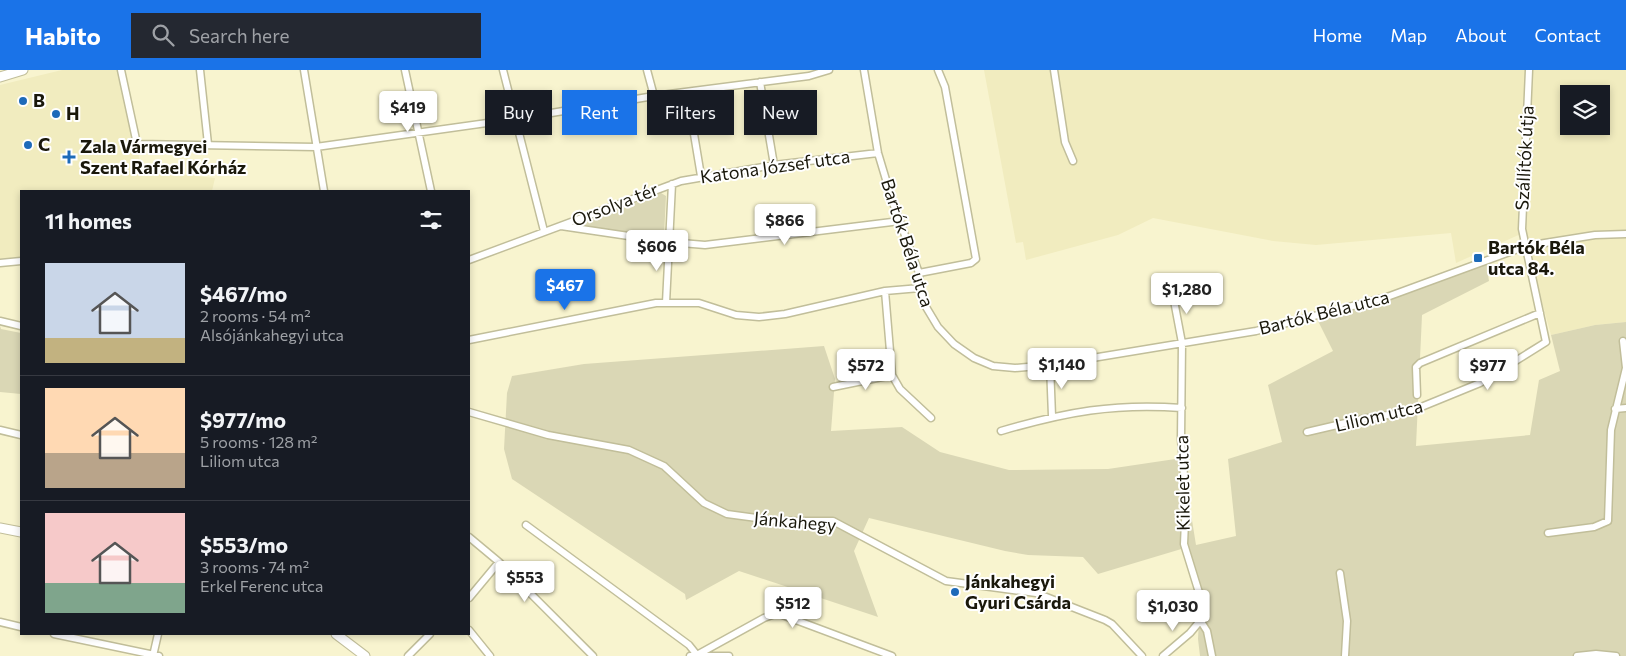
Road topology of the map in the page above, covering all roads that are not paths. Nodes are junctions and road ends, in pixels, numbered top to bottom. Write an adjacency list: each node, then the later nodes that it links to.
1 (23, 70): 13 (street)
2 (121, 70): 24 (street)
3 (200, 70): 24 (street)
4 (304, 70): 25 (street)
5 (404, 70): 21 (street)
6 (503, 70): 15 (street)
7 (647, 70): 16 (street)
8 (829, 70): 14 (street)
9 (864, 70): 26 (street, Bartók Béla utca)
10 (938, 70): 42 (street)
11 (1054, 70): 27 (street)
12 (1529, 70): 38 (street, Szállítók útja)
13 (0, 77)
14 (760, 82): 17 (street); 28 (street)
15 (508, 90)
16 (652, 90)
17 (702, 90)
18 (647, 97): 19 (street)
19 (552, 113)
20 (485, 123): 21 (street)
21 (418, 132): 25 (street); 32 (street)
22 (519, 135): 35 (street)
23 (694, 135): 29 (street)
24 (208, 144): 25 (street)
25 (316, 147): 31 (street)
26 (878, 153): 28 (street, Katona József utca); 33 (street, Bartók Béla utca)
27 (1072, 161)
28 (774, 165): 29 (street, Katona József utca)
29 (701, 176): 30 (street, Katona József utca)
30 (672, 184): 34 (street, Orsolya tér); 37 (street, Orsolya tér)
31 (324, 190)
32 (431, 190)
33 (900, 221): 37 (street); 42 (street, Bartók Béla utca)
34 (560, 226): 35 (street, Orsolya tér); 37 (street, Orsolya tér)
35 (544, 231): 39 (street, Orsolya tér)
36 (1626, 234): 38 (street, Bartók Béla utca)
37 (669, 242): 46 (street, Orsolya tér)
38 (1526, 246): 47 (street, Liliom utca); 52 (street, Bartók Béla utca)
39 (470, 260)
40 (20, 261): 41 (street)
41 (0, 263)
42 (919, 273): 43 (street, Bartók Béla utca)
43 (920, 288): 45 (street); 53 (street, Bartók Béla utca)
44 (1172, 290): 52 (street, Kikelet utca)
45 (885, 291): 46 (street); 54 (street)
46 (666, 303): 50 (street)
47 (1540, 314): 56 (street); 65 (street, Liliom utca)
48 (0, 321): 49 (street)
49 (20, 326)
50 (470, 340)
51 (1623, 341): 59 (street)
52 (1182, 343): 53 (street, Bartók Béla utca); 57 (street, Kikelet utca)
53 (1050, 365): 61 (street)
54 (892, 375): 55 (street); 62 (street)
55 (833, 387)
56 (1417, 395)
57 (1182, 408): 61 (street); 75 (street, Kikelet utca)
58 (1626, 408): 59 (street)
59 (1615, 409): 70 (street)
60 (470, 412): 91 (street, Jánkahegy)
61 (1052, 416): 64 (street)
62 (931, 418)
63 (0, 430): 66 (street)
64 (1001, 430)
65 (1307, 432)
66 (20, 435)
67 (526, 526): 88 (street)
68 (0, 528): 69 (street)
69 (20, 532)
70 (1548, 533)
71 (470, 538): 72 (street)
72 (499, 562): 74 (street); 87 (street)
73 (1340, 573): 94 (street)
74 (470, 597)
75 (1200, 620): 92 (street); 93 (street, Kikelet utca)
76 (0, 622): 77 (street)
77 (20, 627)
78 (470, 631): 86 (street)
79 (59, 635): 83 (street)
80 (158, 635): 83 (street)
81 (337, 635): 84 (street)
82 (429, 635): 85 (street)
83 (155, 656)
84 (365, 656)
85 (408, 656)
86 (490, 656)
87 (593, 656)
88 (694, 656): 89 (street); 90 (street)
89 (729, 656)
90 (892, 656)
91 (1142, 656)
92 (1162, 656)
93 (1212, 656)
94 (1345, 656)
95 (1577, 656): 96 (street)
96 (1616, 656)

